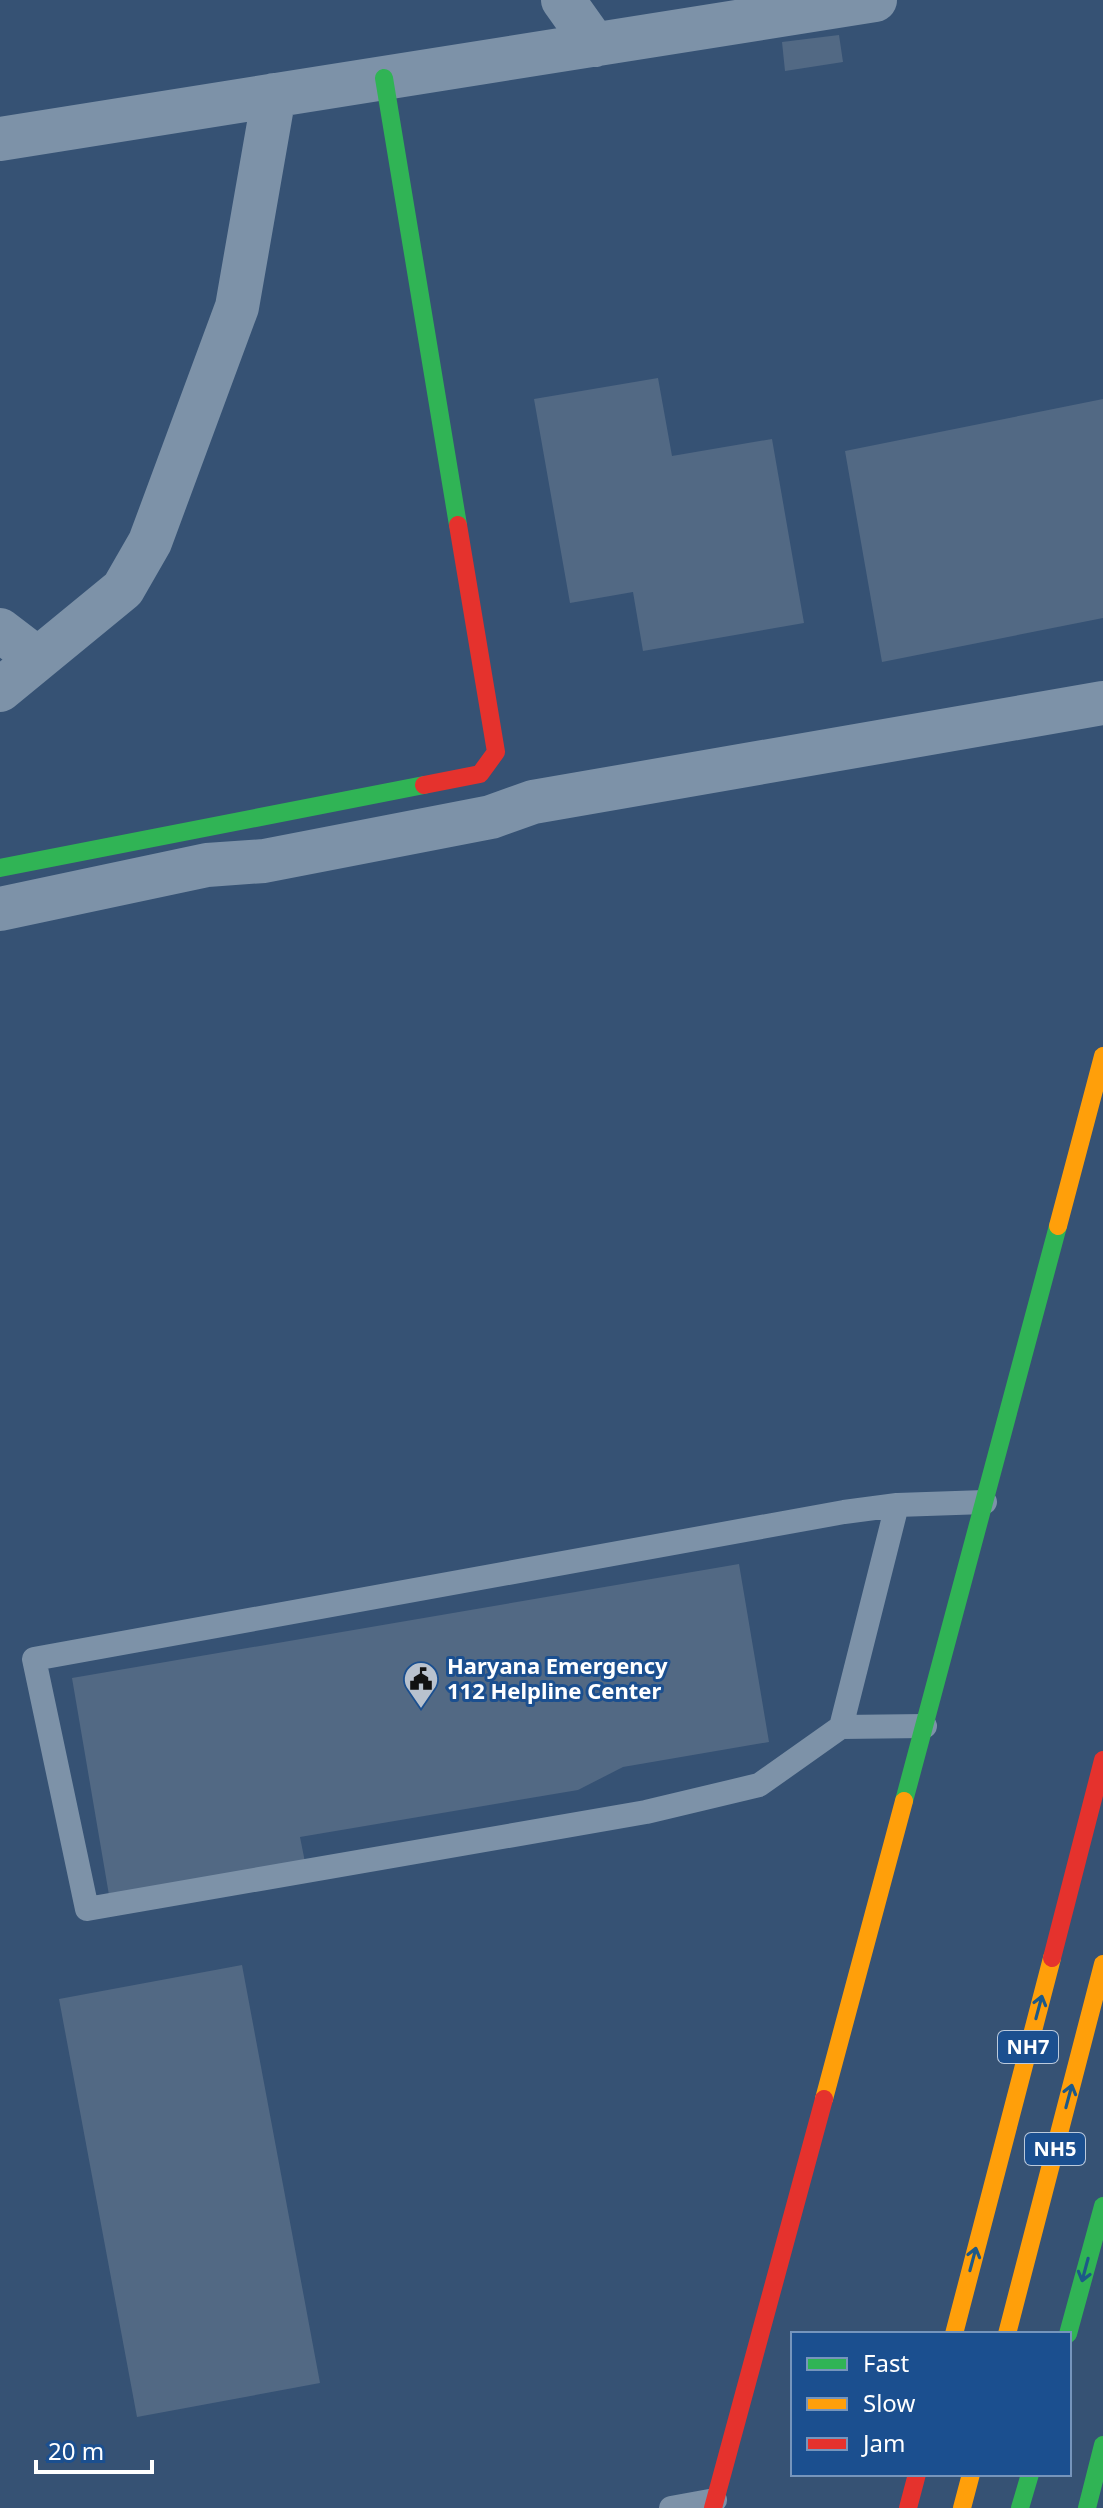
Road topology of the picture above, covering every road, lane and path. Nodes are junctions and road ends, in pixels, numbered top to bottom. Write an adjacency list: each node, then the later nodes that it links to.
1 (563, 0): 3 (street)
2 (875, 0): 3 (street)
3 (595, 45): 4 (street)
4 (384, 78): 5 (street); 11 (main road)
5 (274, 95): 6 (street); 8 (street)
6 (0, 139)
7 (0, 630): 8 (street)
8 (38, 659): 9 (street)
9 (0, 690)
10 (1103, 703): 12 (street)
11 (0, 868)
12 (0, 909)
13 (1103, 1056): 14 (main road)
14 (985, 1502): 15 (lane); 16 (main road)
15 (897, 1505): 17 (lane); 17 (lane)
16 (925, 1726): 17 (lane); 28 (main road)
17 (841, 1727)
18 (1103, 1760): 21 (main road, NH7, one-way to 18)
19 (1103, 1964): 22 (main road, NH5, one-way to 19)
20 (1103, 2206): 23 (main road, one-way to 23)
21 (955, 2332)
22 (1008, 2332)
23 (1069, 2332)
24 (1103, 2445): 33 (main road)
25 (916, 2476): 30 (main road)
26 (970, 2476): 31 (main road)
27 (1029, 2476): 32 (main road)
28 (714, 2504): 29 (lane)
29 (671, 2508)
30 (908, 2508)
31 (962, 2508)
32 (1020, 2508)
33 (1087, 2508)

